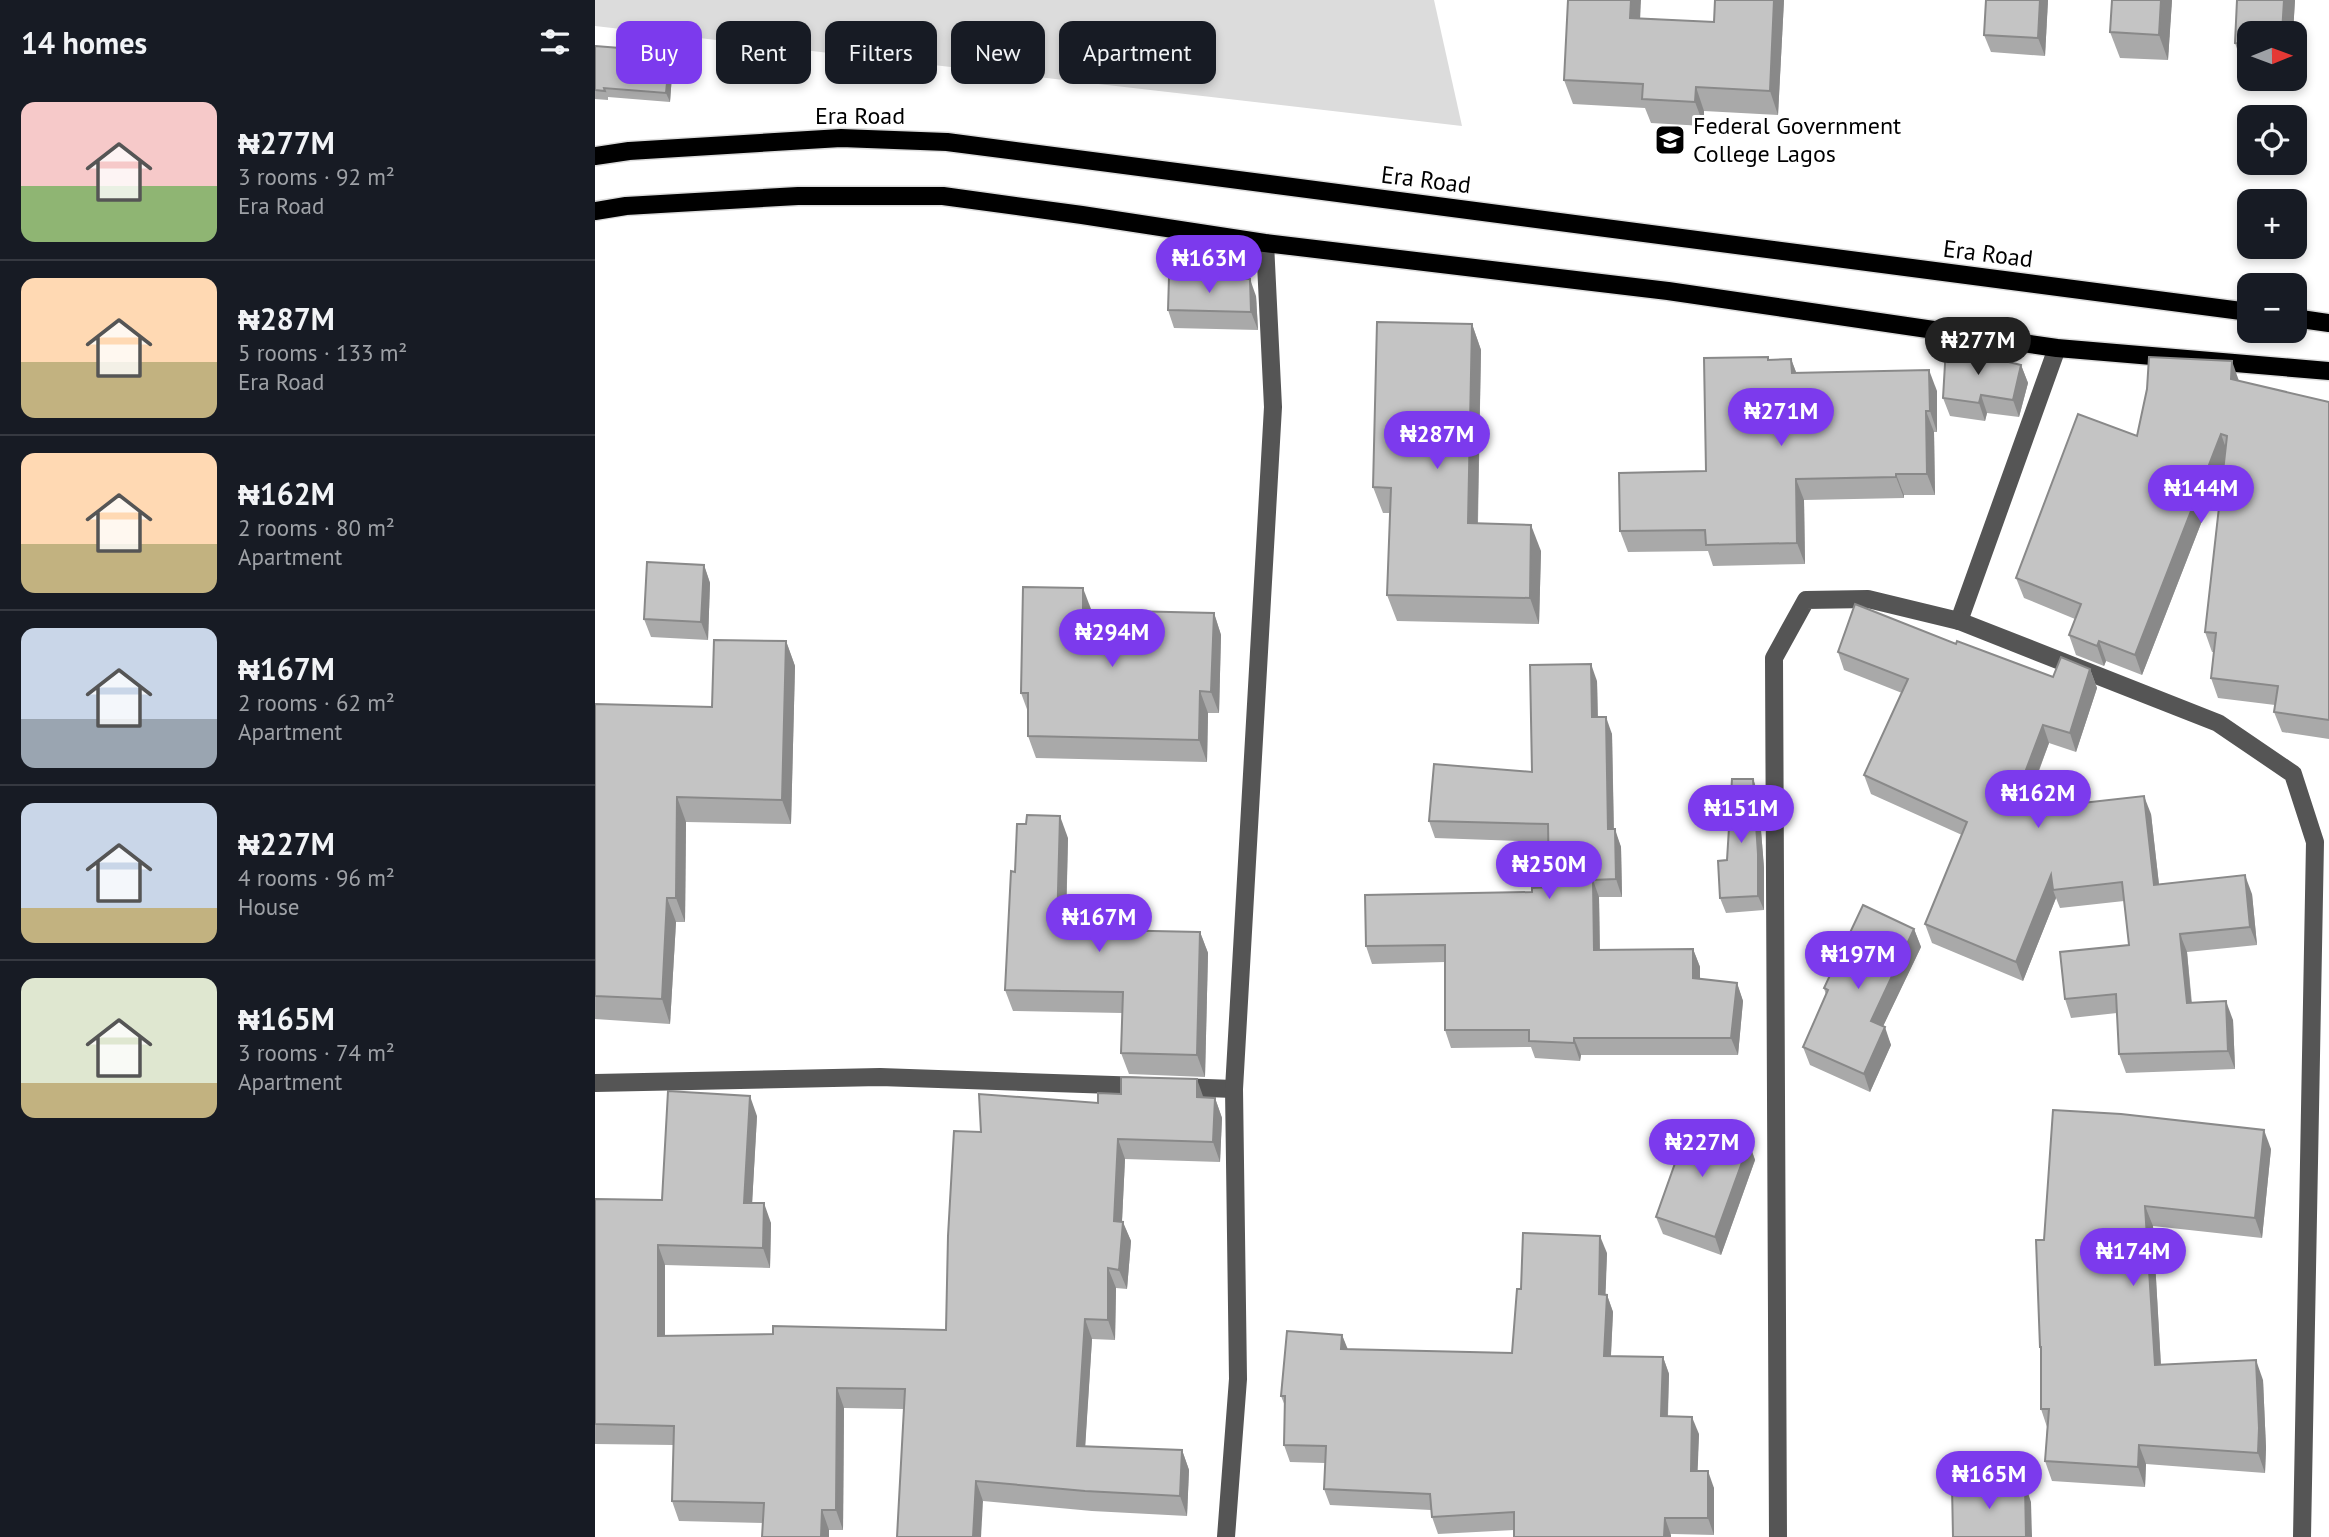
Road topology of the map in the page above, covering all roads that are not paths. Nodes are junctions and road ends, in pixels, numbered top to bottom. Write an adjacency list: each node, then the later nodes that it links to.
1 (595, 156): 4 (main road, Era Road)
2 (595, 211): 3 (main road)
3 (1265, 243): 7 (main road); 11 (street)
4 (2237, 311)
5 (2307, 320): 6 (main road)
6 (2329, 323)
7 (2057, 348): 8 (main road); 9 (street)
8 (2329, 371)
9 (1959, 621): 13 (street); 14 (street)
10 (595, 1083): 11 (street)
11 (1234, 1089): 12 (street)
12 (1227, 1537)
13 (1778, 1537)
14 (2302, 1537)

